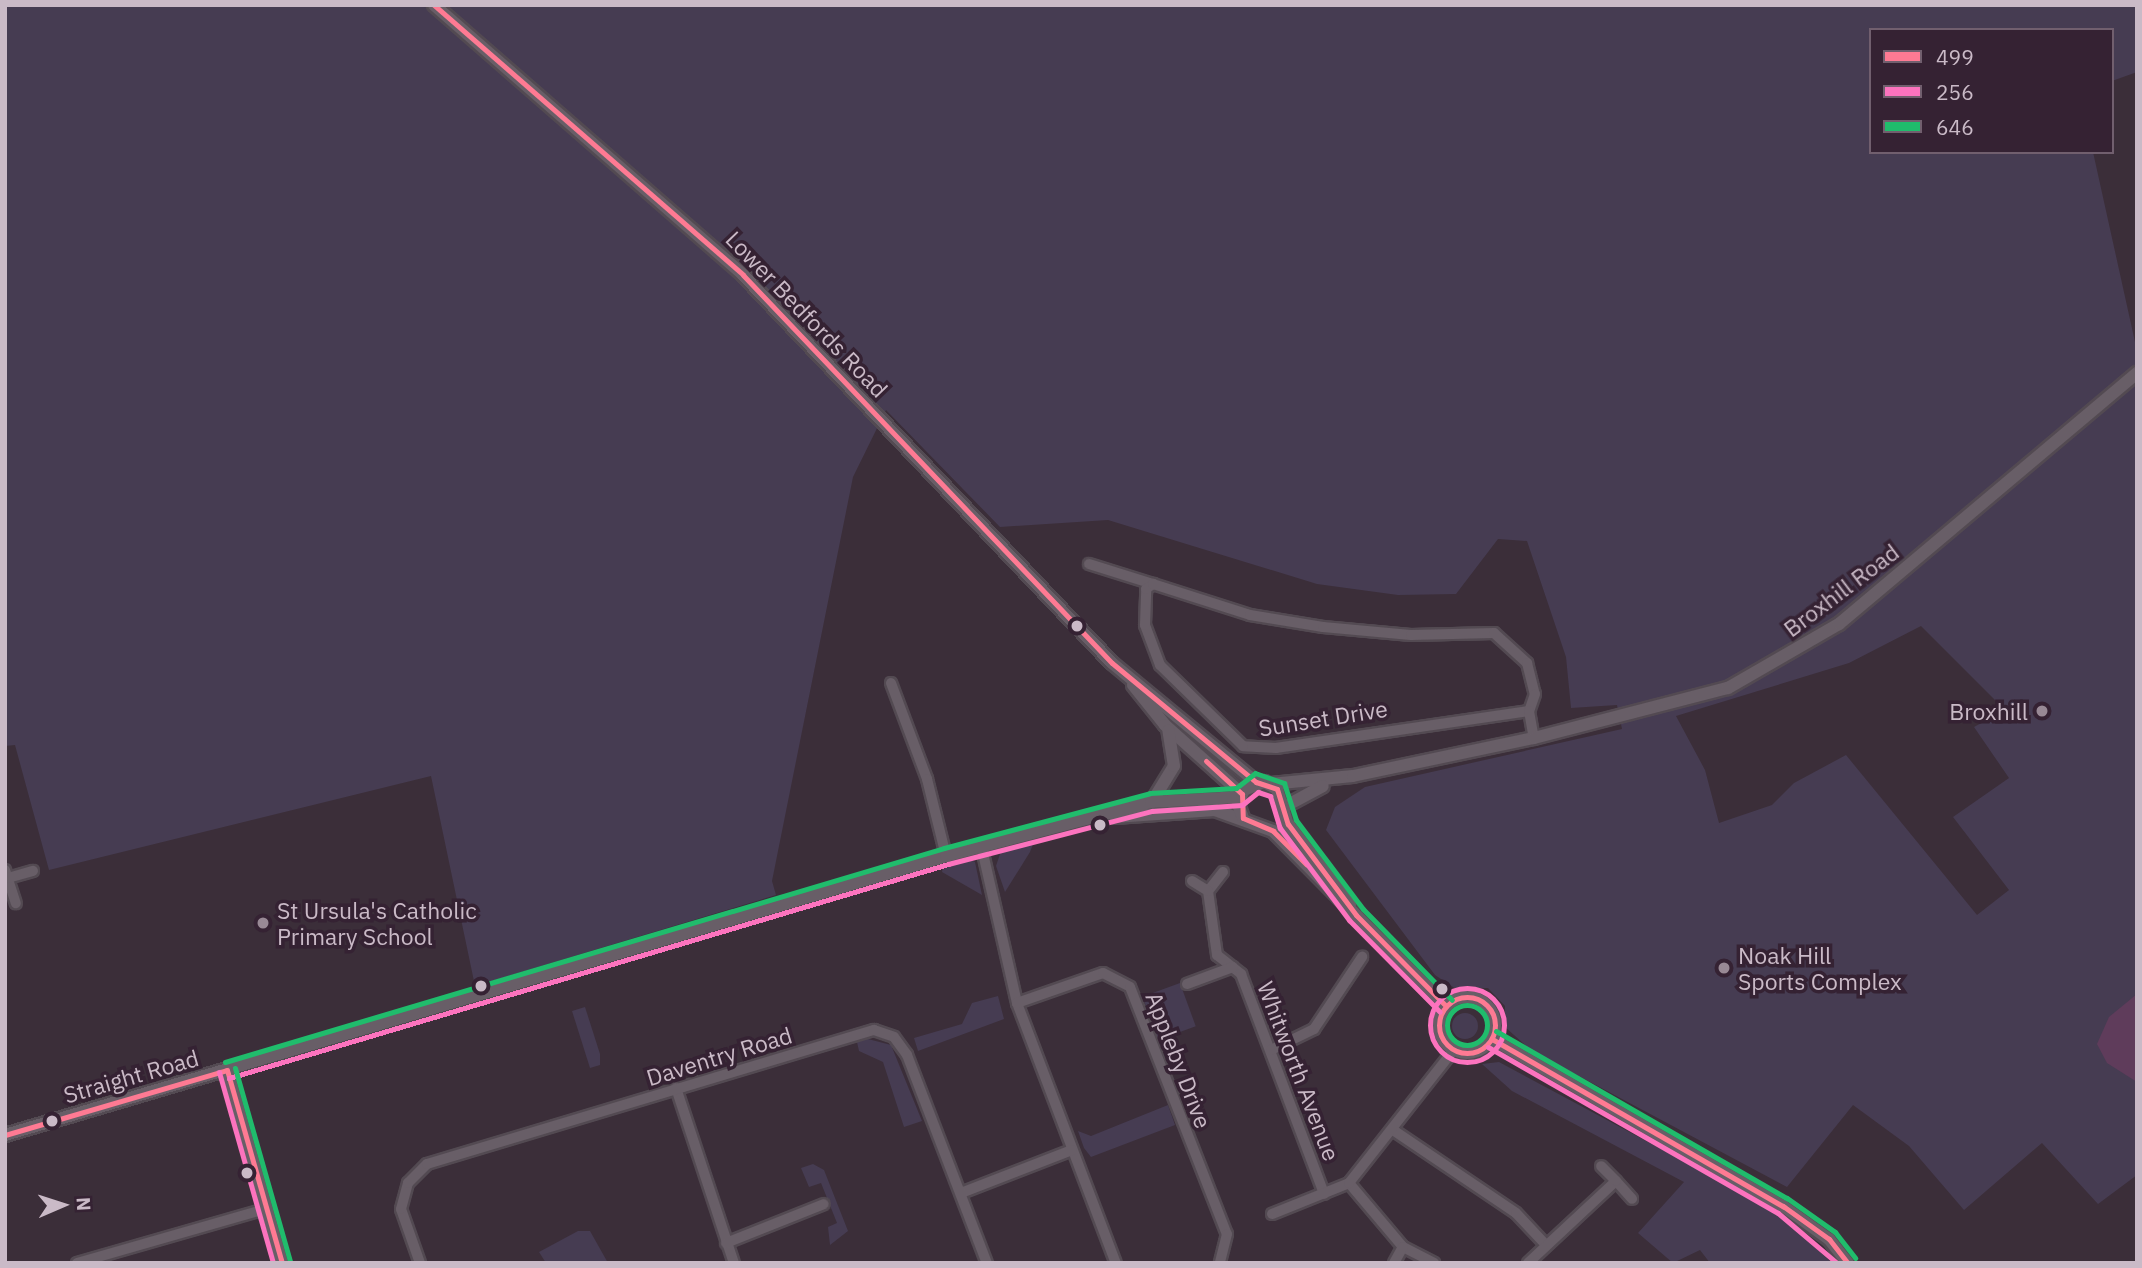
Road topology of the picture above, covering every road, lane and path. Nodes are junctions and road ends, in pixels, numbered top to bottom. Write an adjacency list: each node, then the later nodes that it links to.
1 (434, 5): 5 (street, Lower Bedfords Road)
2 (2137, 373): 9 (street, Broxhill Road)
3 (1089, 564): 4 (street)
4 (1153, 584): 7 (street); 7 (street, Sunset Drive)
5 (1127, 676): 8 (street, Lower Bedfords Road); 11 (street, Lower Bedfords Road)
6 (891, 683): 20 (street)
7 (1529, 711): 9 (street)
8 (1165, 725): 13 (street, Lower Bedfords Road); 14 (street)
9 (1534, 738): 10 (street, Broxhill Road)
10 (1353, 776): 12 (street, Broxhill Road); 15 (street, Broxhill Road)
11 (1256, 782): 12 (street); 13 (street)
12 (1271, 784): 15 (street)
13 (1241, 795): 14 (street, Straight Road); 17 (street)
14 (1151, 802): 16 (street, Straight Road)
15 (1283, 809): 18 (street); 27 (street)
16 (1107, 817): 17 (street); 19 (street, Straight Road)
17 (1243, 818): 18 (street)
18 (1262, 827): 27 (street)
19 (982, 849): 20 (street, Straight Road); 31 (street)
20 (946, 856): 36 (street, Straight Road)
21 (33, 871): 23 (street)
22 (1223, 872): 25 (street)
23 (7, 874): 26 (street)
24 (1192, 881): 25 (street)
25 (1208, 891): 29 (street, Whitworth Avenue)
26 (16, 903)
27 (1356, 915): 32 (street)
28 (1362, 957): 34 (street)
29 (1233, 967): 30 (street); 34 (street, Whitworth Avenue)
30 (1187, 984)
31 (1017, 1003): 40 (street); 60 (street, Appleby Drive)
32 (1446, 1006): 33 (street); 35 (street)
33 (1492, 1039): 35 (street); 63 (street)
34 (1271, 1050): 45 (street, Whitworth Avenue)
35 (1453, 1051): 38 (street)
36 (227, 1070): 39 (street, Straight Road); 48 (street)
37 (676, 1088): 44 (street, Daventry Road); 50 (street); 56 (street, Daventry Road)
38 (1393, 1130): 43 (street); 51 (street)
39 (5, 1135)
40 (1072, 1150): 44 (street); 59 (street)
41 (1601, 1167): 42 (street)
42 (1616, 1181): 46 (street); 51 (street)
43 (1349, 1183): 45 (street); 52 (street)
44 (961, 1192): 58 (street, Daventry Road)
45 (1324, 1194): 49 (street)
46 (1632, 1199)
47 (824, 1204): 50 (street)
48 (265, 1209): 54 (street); 55 (street)
49 (1272, 1214)
50 (726, 1243): 57 (street)
51 (1546, 1245): 53 (street)
52 (1403, 1247): 61 (street); 62 (street)
53 (1533, 1261)
54 (77, 1263)
55 (282, 1263)
56 (420, 1263)
57 (734, 1263)
58 (986, 1263)
59 (1116, 1263)
60 (1220, 1263)
61 (1394, 1263)
62 (1434, 1263)
63 (1848, 1263)

